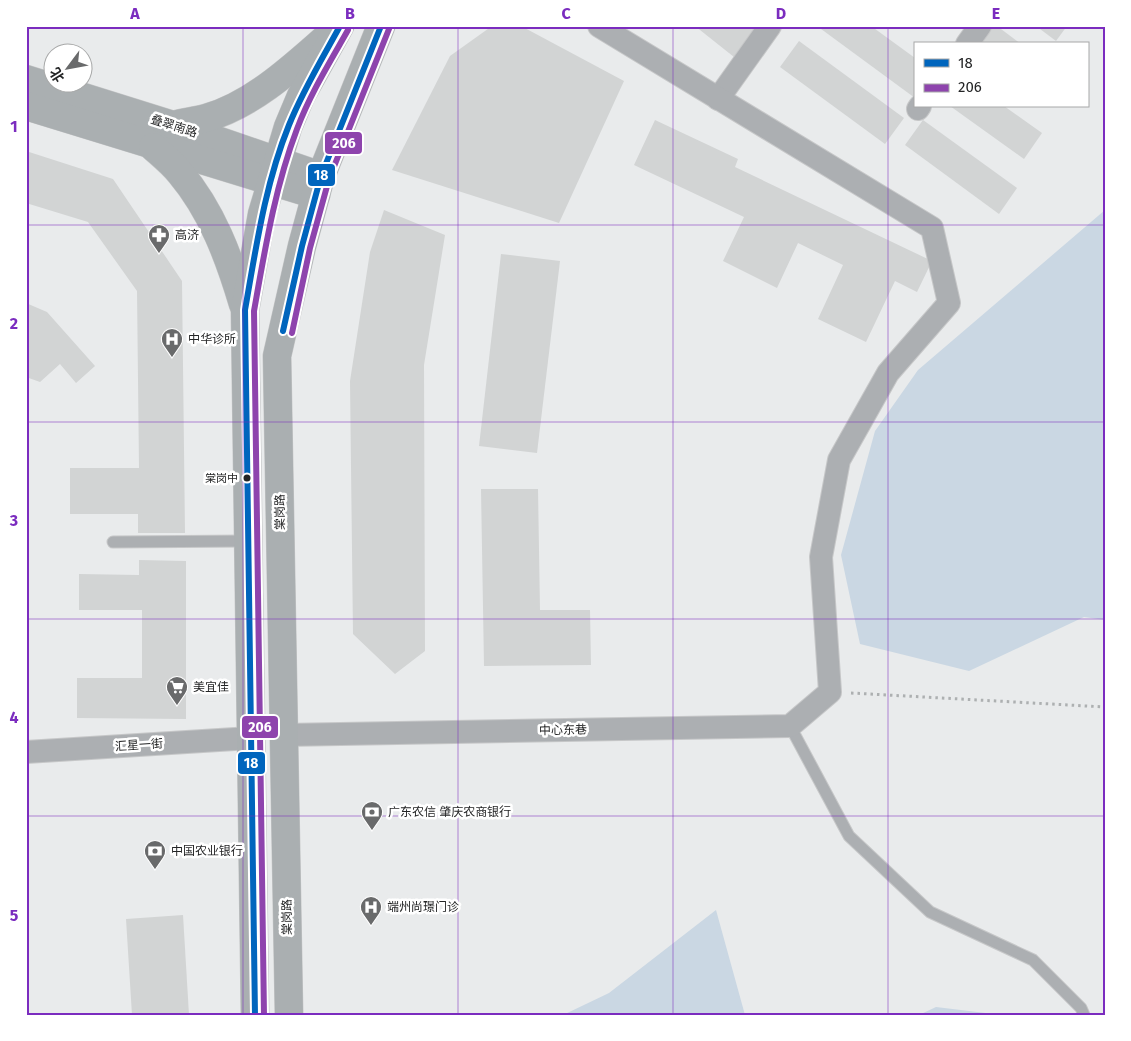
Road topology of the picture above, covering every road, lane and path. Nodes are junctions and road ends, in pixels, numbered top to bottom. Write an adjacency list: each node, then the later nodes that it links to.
1 (340, 26): 10 (main road); 12 (main road)
2 (380, 26): 13 (main road, 棠岗路)
3 (599, 26): 8 (street)
4 (770, 26): 8 (street)
5 (980, 26): 6 (street)
6 (968, 42)
7 (26, 79): 10 (main road, 叠翠南路)
8 (718, 99): 19 (street)
9 (26, 106): 11 (main road, 叠翠南路)
10 (173, 125): 12 (main road, 叠翠南路)
11 (148, 142): 12 (main road, 叠翠南路); 14 (main road)
12 (275, 172): 13 (main road, 叠翠南路); 14 (main road)
13 (318, 185): 16 (main road, 棠岗路)
14 (245, 310): 15 (main road)
15 (245, 352): 16 (main road); 17 (main road)
16 (277, 356): 22 (main road, 棠岗路)
17 (248, 541): 18 (lane); 23 (main road)
18 (113, 542)
19 (830, 692): 20 (path); 21 (street)
20 (1105, 707)
21 (790, 726): 22 (street, 中心东巷); 27 (lane)
22 (284, 735): 26 (main road, 棠岗路)
23 (251, 738): 24 (street, 汇星一街); 25 (main road)
24 (26, 752)
25 (255, 1015)
26 (289, 1015)
27 (1084, 1015)

